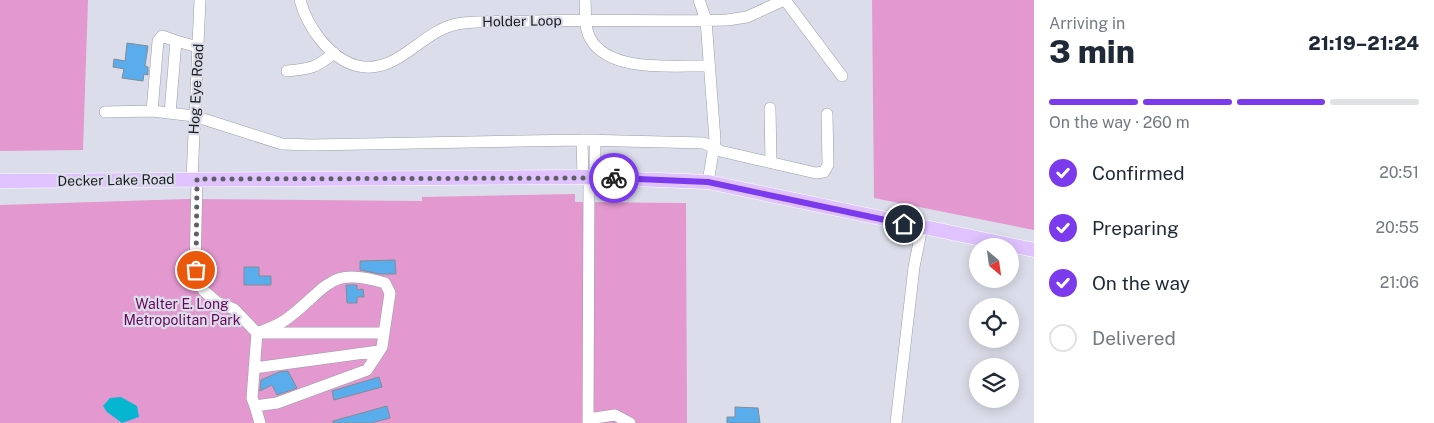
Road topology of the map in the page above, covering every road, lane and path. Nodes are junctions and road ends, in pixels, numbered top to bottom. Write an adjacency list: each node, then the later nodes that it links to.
1 (200, 0): 9 (street, Hog Eye Road)
2 (300, 0): 10 (street, Holder Loop)
3 (585, 0): 6 (street)
4 (699, 0): 7 (street)
5 (785, 0): 7 (street, Holder Loop); 13 (street)
6 (586, 20): 7 (street, Holder Loop); 10 (street, Holder Loop); 11 (street)
7 (706, 20): 11 (street)
8 (176, 41): 9 (street); 15 (street); 17 (street)
9 (198, 47): 19 (street, Hog Eye Road)
10 (334, 53): 12 (street)
11 (710, 66): 22 (street)
12 (287, 71)
13 (842, 76)
14 (770, 108): 23 (street)
15 (152, 111): 16 (street); 17 (street)
16 (105, 112)
17 (170, 113): 19 (street)
18 (827, 114): 23 (street)
19 (194, 116): 20 (street); 25 (street, Hog Eye Road)
20 (582, 140): 21 (street); 24 (street)
21 (596, 140): 22 (street); 24 (street)
22 (714, 148): 23 (street); 27 (street)
23 (771, 162)
24 (589, 178): 25 (main road, Decker Lake Road); 27 (main road, Decker Lake Road); 35 (street)
25 (195, 179): 26 (main road, Decker Lake Road); 31 (street, Hog Eye Road)
26 (0, 181)
27 (708, 182): 28 (main road, Decker Lake Road)
28 (922, 227): 29 (main road, Decker Lake Road); 38 (street)
29 (1034, 250)
30 (384, 332): 31 (street); 31 (street); 32 (street)
31 (257, 333): 33 (street)
32 (379, 351): 33 (street); 34 (street)
33 (254, 368): 34 (street)
34 (255, 406): 36 (street)
35 (588, 421): 37 (street)
36 (260, 423)
37 (630, 423)
38 (896, 423)

